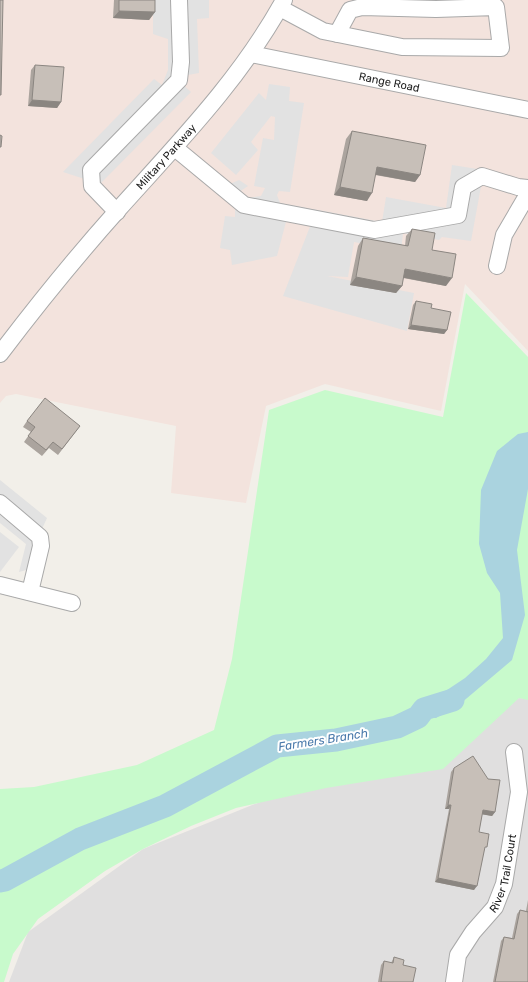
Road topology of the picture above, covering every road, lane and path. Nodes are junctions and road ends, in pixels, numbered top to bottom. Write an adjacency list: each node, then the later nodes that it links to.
1 (179, 0): 10 (street)
2 (436, 3): 4 (street); 4 (street)
3 (282, 4): 4 (street); 5 (street, Military Parkway)
4 (336, 34)
5 (251, 54): 6 (street, Range Road); 7 (street, Military Parkway)
6 (528, 110)
7 (175, 148): 8 (street); 10 (street, Military Parkway)
8 (528, 188)
9 (528, 194): 11 (street)
10 (117, 212): 12 (street, Military Parkway)
11 (497, 266)
12 (37, 306): 13 (street, Military Parkway); 14 (street, Military Parkway); 15 (street, Military Parkway)
13 (0, 339)
14 (0, 354)
15 (0, 363)
16 (0, 503): 18 (street)
17 (0, 585): 18 (street)
18 (30, 592): 19 (street)
19 (72, 603)
20 (514, 752): 21 (street, River Trail Court)
21 (454, 982)

